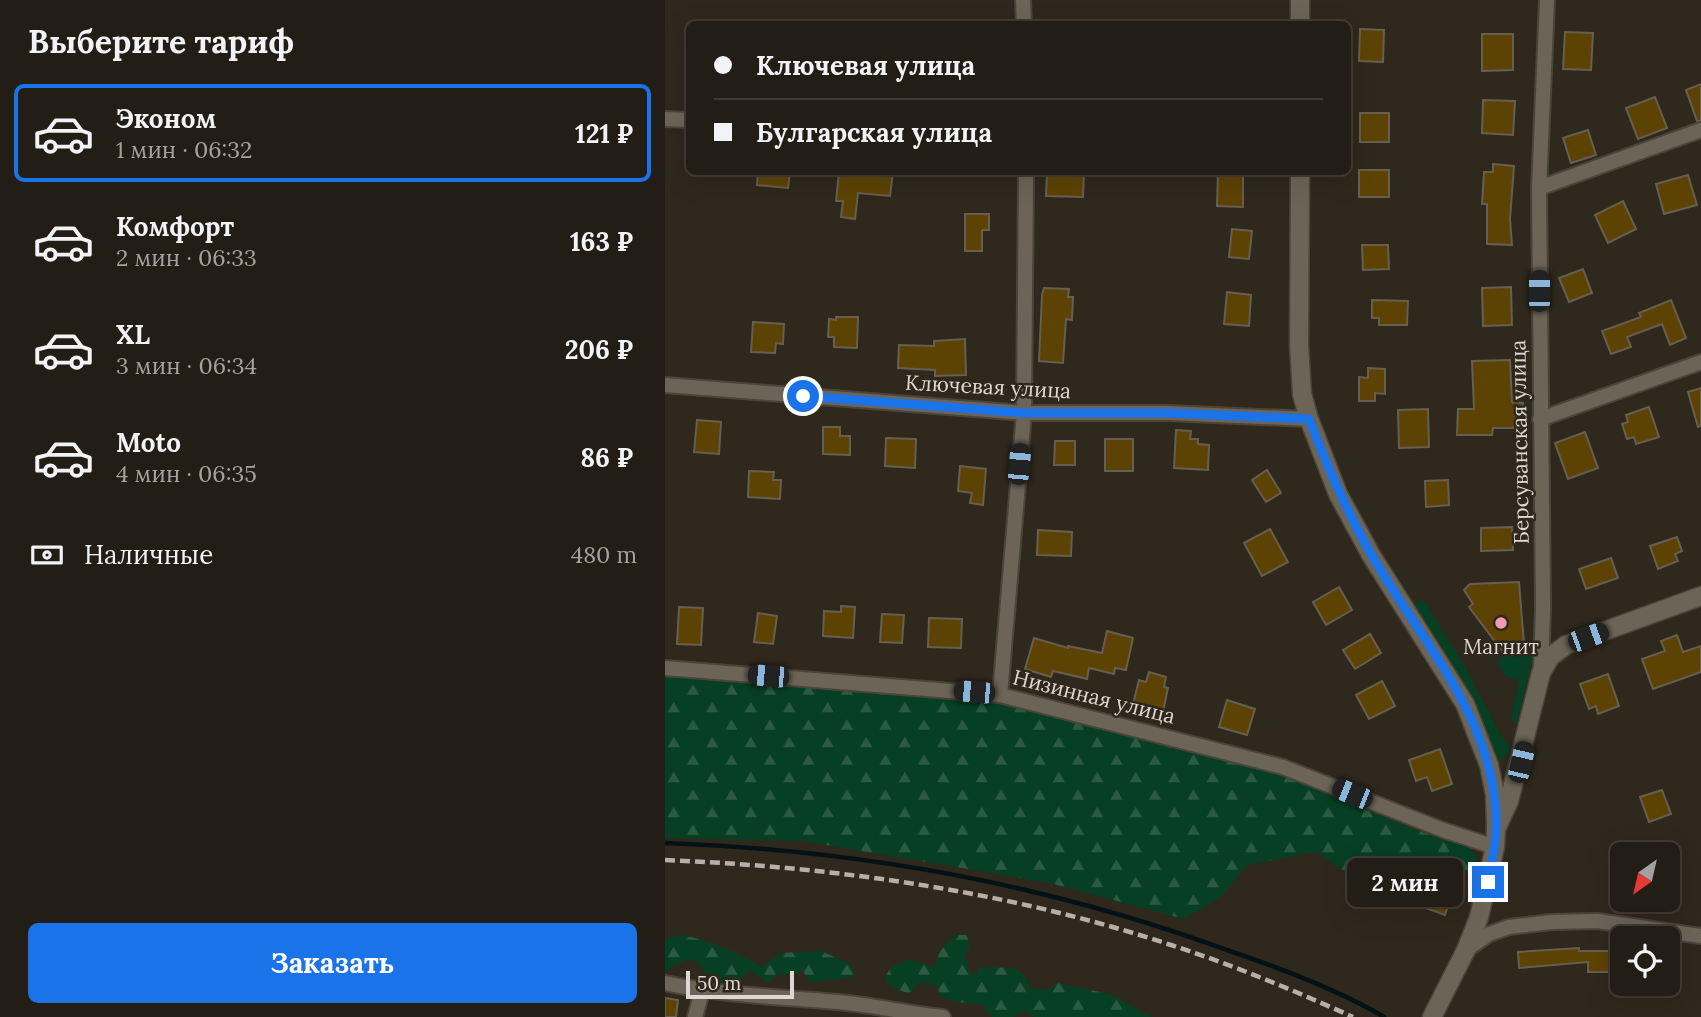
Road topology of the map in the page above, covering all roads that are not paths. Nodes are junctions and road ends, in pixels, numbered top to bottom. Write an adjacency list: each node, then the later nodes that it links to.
1 (1023, 0): 4 (street)
2 (1300, 0): 5 (street)
3 (1547, 0): 11 (street, Берсуванская улица)
4 (1024, 21)
5 (1300, 21)
6 (665, 119): 7 (street)
7 (686, 120)
8 (1701, 130): 11 (street)
9 (1026, 175): 14 (street)
10 (1300, 175): 15 (street)
11 (1539, 188): 16 (street, Берсуванская улица)
12 (1701, 362): 16 (street)
13 (665, 384): 14 (street, Ключевая улица)
14 (1024, 413): 15 (street, Ключевая улица); 20 (street)
15 (1309, 419): 21 (street)
16 (1540, 419): 19 (street, Берсуванская улица)
17 (1701, 596): 19 (street)
18 (665, 668): 20 (street, Низинная улица)
19 (1541, 673): 21 (street)
20 (1000, 695): 22 (street, Низинная улица)
21 (1496, 829): 22 (street)
22 (1495, 848): 24 (street)
23 (1701, 936): 24 (street)
24 (1466, 950): 29 (street)
25 (665, 983): 26 (street)
26 (702, 991): 27 (street); 28 (street)
27 (695, 1017)
28 (943, 1017)
29 (1432, 1017)

